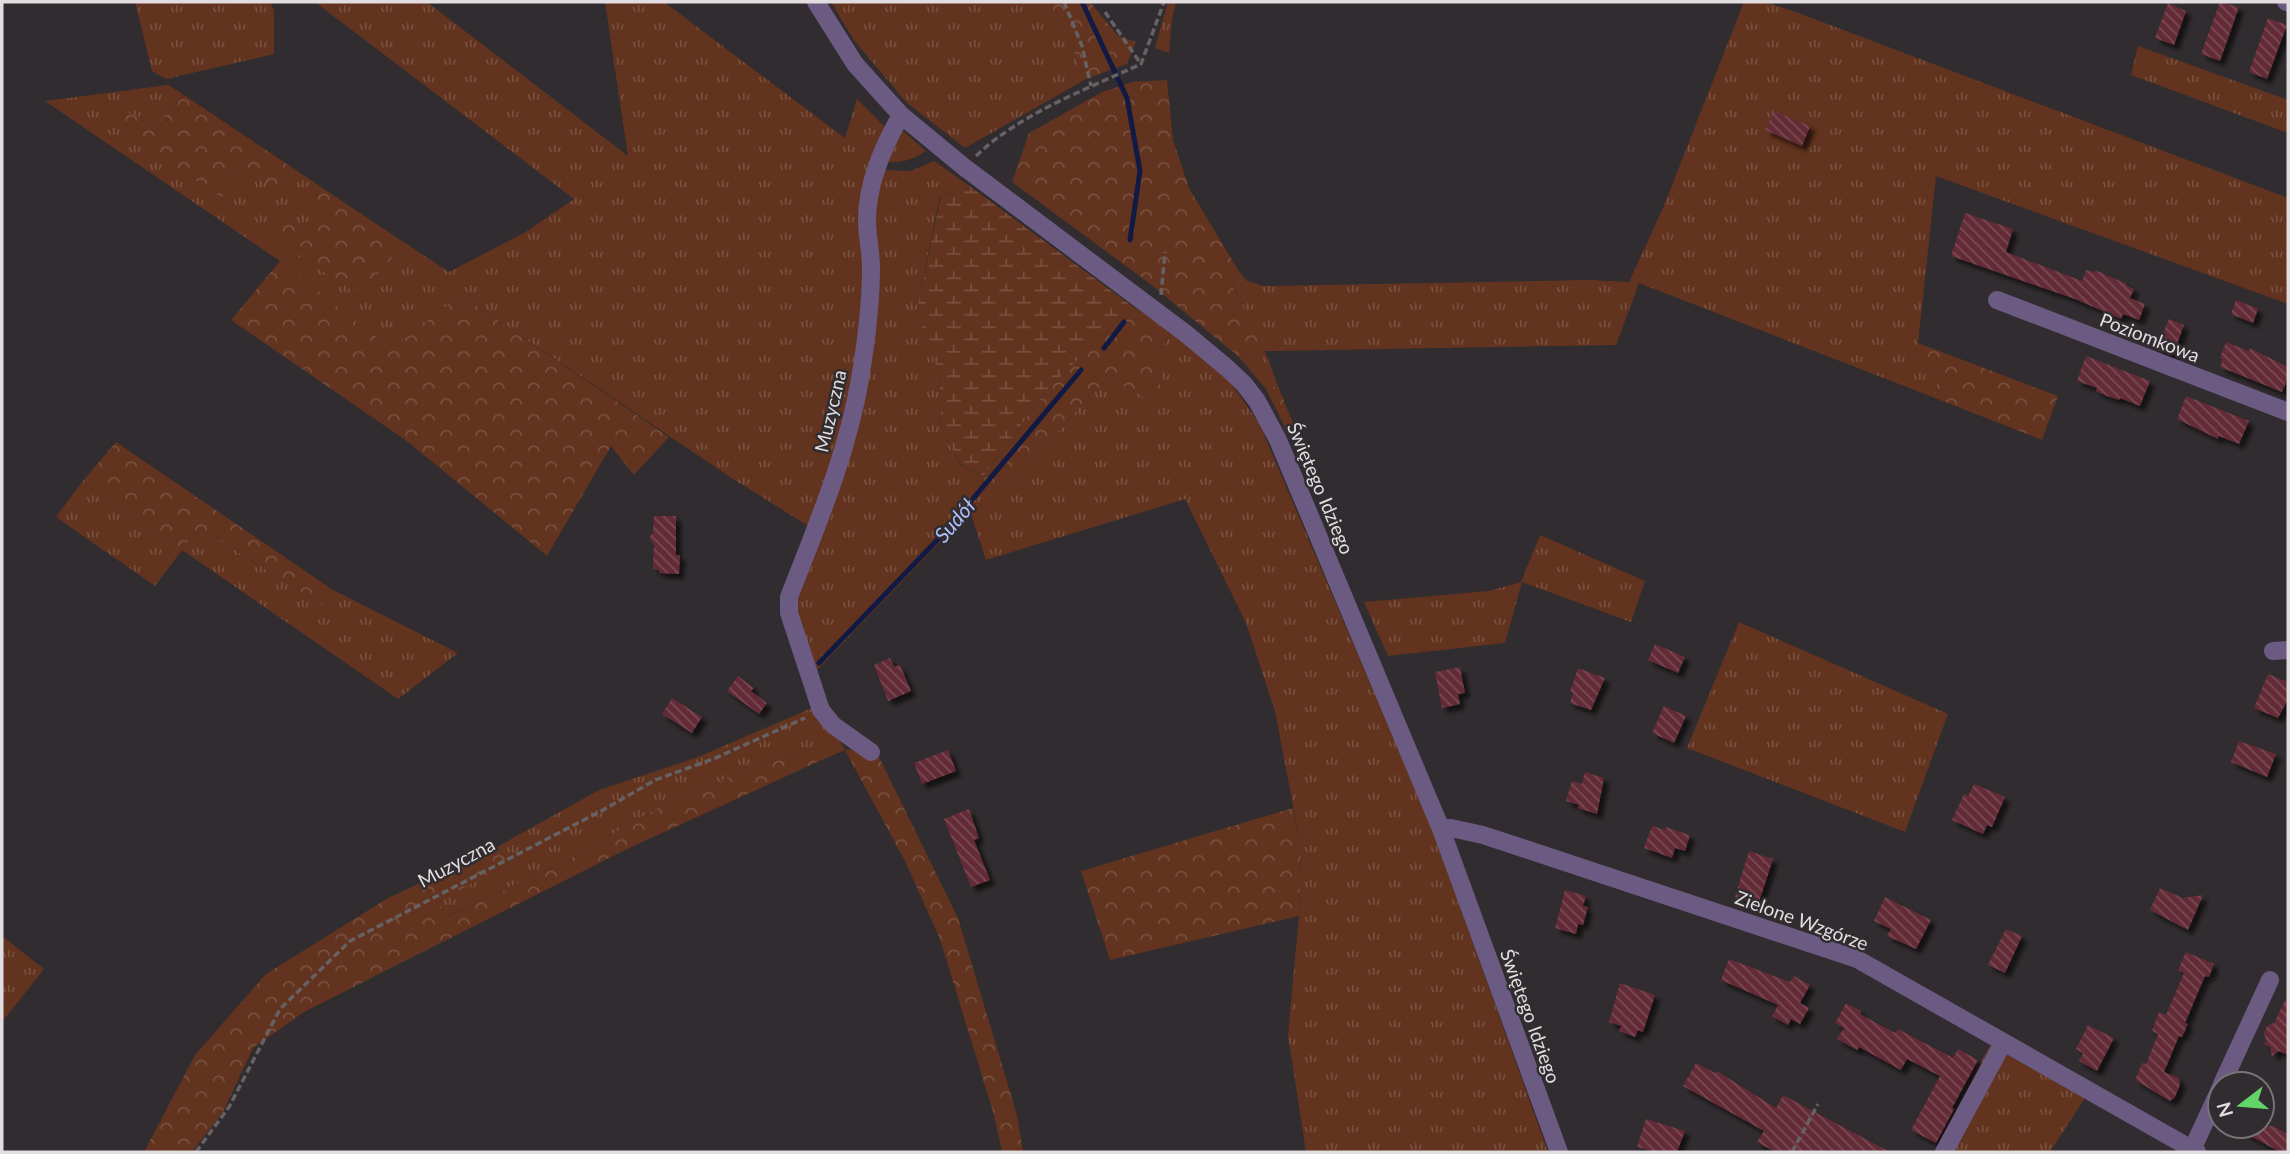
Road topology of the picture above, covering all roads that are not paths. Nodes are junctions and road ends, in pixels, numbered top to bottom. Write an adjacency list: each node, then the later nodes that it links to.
1 (816, 2): 2 (street, Świętego Idziego)
2 (901, 115): 5 (street, Muzyczna); 6 (street, Świętego Idziego)
3 (1997, 300): 4 (street, Poziomkowa)
4 (2288, 412)
5 (871, 752)
6 (1441, 829): 8 (street, Zielone Wzgórze); 12 (street, Świętego Idziego)
7 (2270, 980): 9 (street)
8 (2003, 1043): 11 (street, Zielone Wzgórze); 13 (street)
9 (2228, 1070)
10 (2206, 1124): 11 (street)
11 (2195, 1151)
12 (1559, 1152)
13 (1944, 1152)

